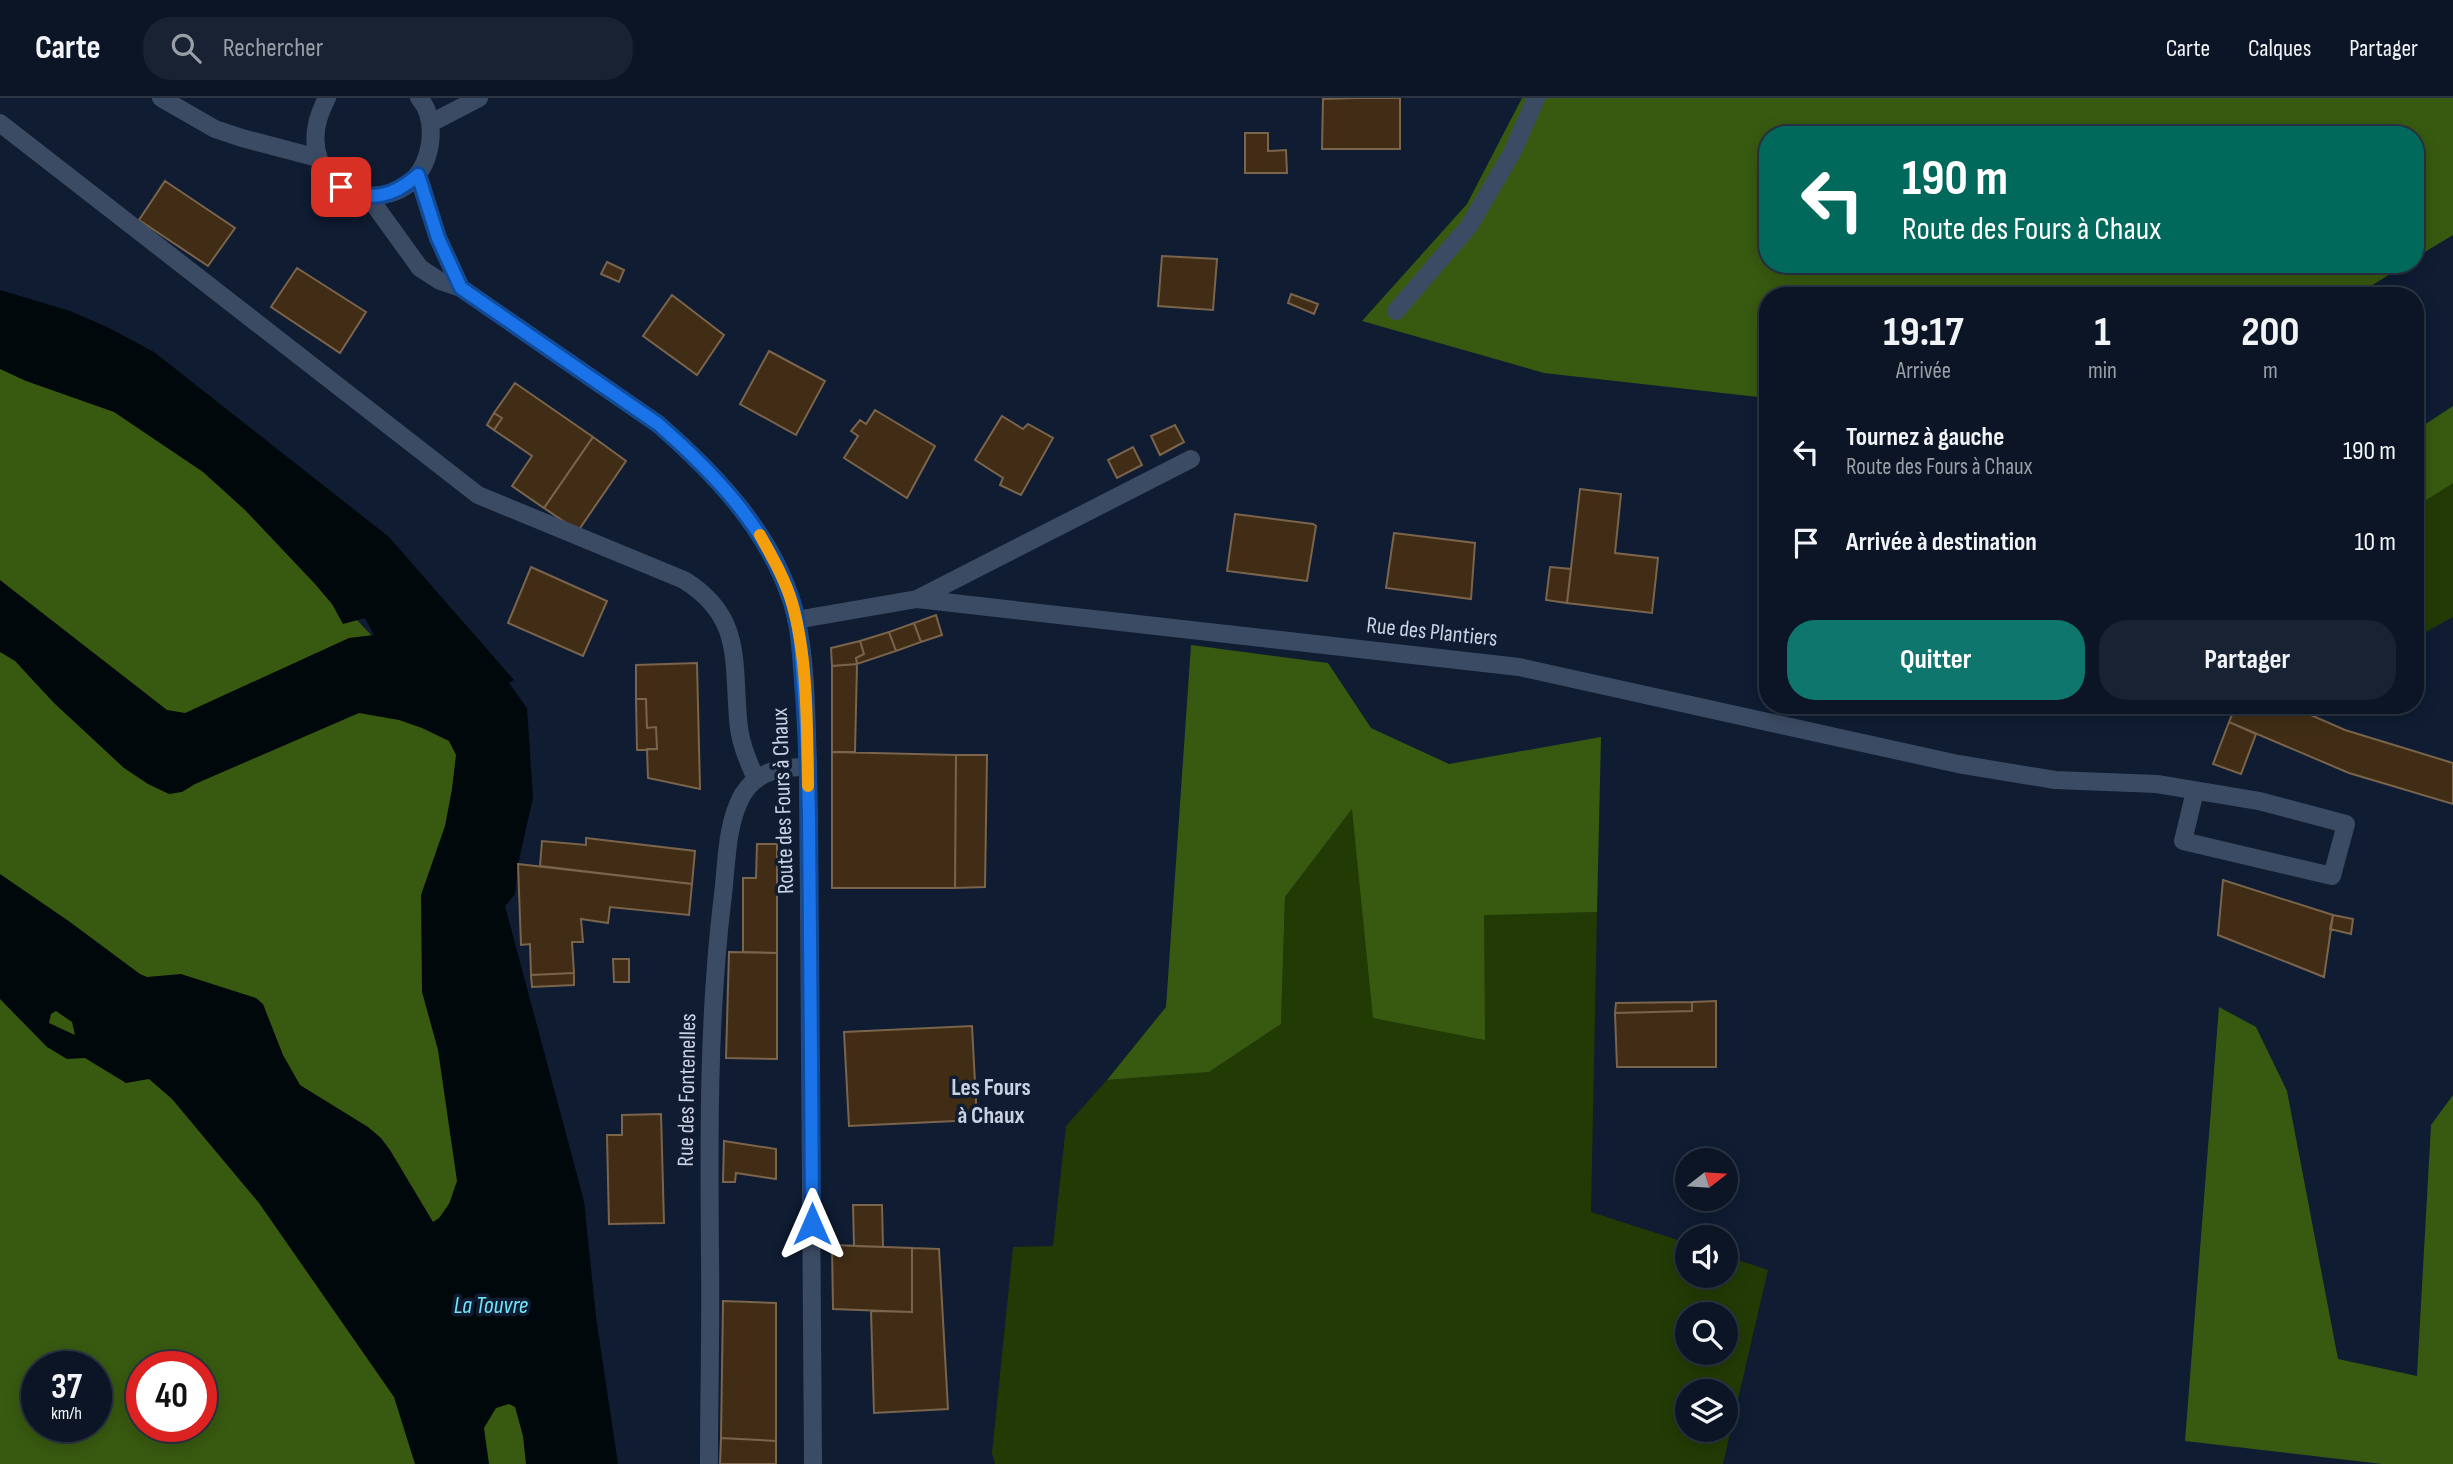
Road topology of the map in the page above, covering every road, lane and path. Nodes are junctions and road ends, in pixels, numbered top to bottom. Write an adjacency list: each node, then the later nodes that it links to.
1 (160, 98): 8 (street)
2 (327, 98): 8 (street)
3 (419, 98): 7 (street)
4 (479, 98): 7 (street)
5 (1536, 98): 12 (street)
6 (0, 123): 17 (street)
7 (430, 123): 9 (street)
8 (318, 158): 10 (street)
9 (418, 175): 10 (street); 11 (street)
10 (368, 196): 11 (street, Route des Fours à Chaux)
11 (461, 288): 15 (street, Route des Fours à Chaux)
12 (1396, 311)
13 (1191, 459): 14 (street)
14 (917, 599): 15 (street, Rue des Plantiers); 18 (street, Rue des Plantiers)
15 (796, 620): 16 (street, Route des Fours à Chaux)
16 (808, 767): 17 (street); 20 (street, Route des Fours à Chaux)
17 (755, 779): 19 (street, Rue des Fontenelles)
18 (2195, 791): 18 (street, Rue des Plantiers)
19 (709, 1464)
20 (813, 1464)

